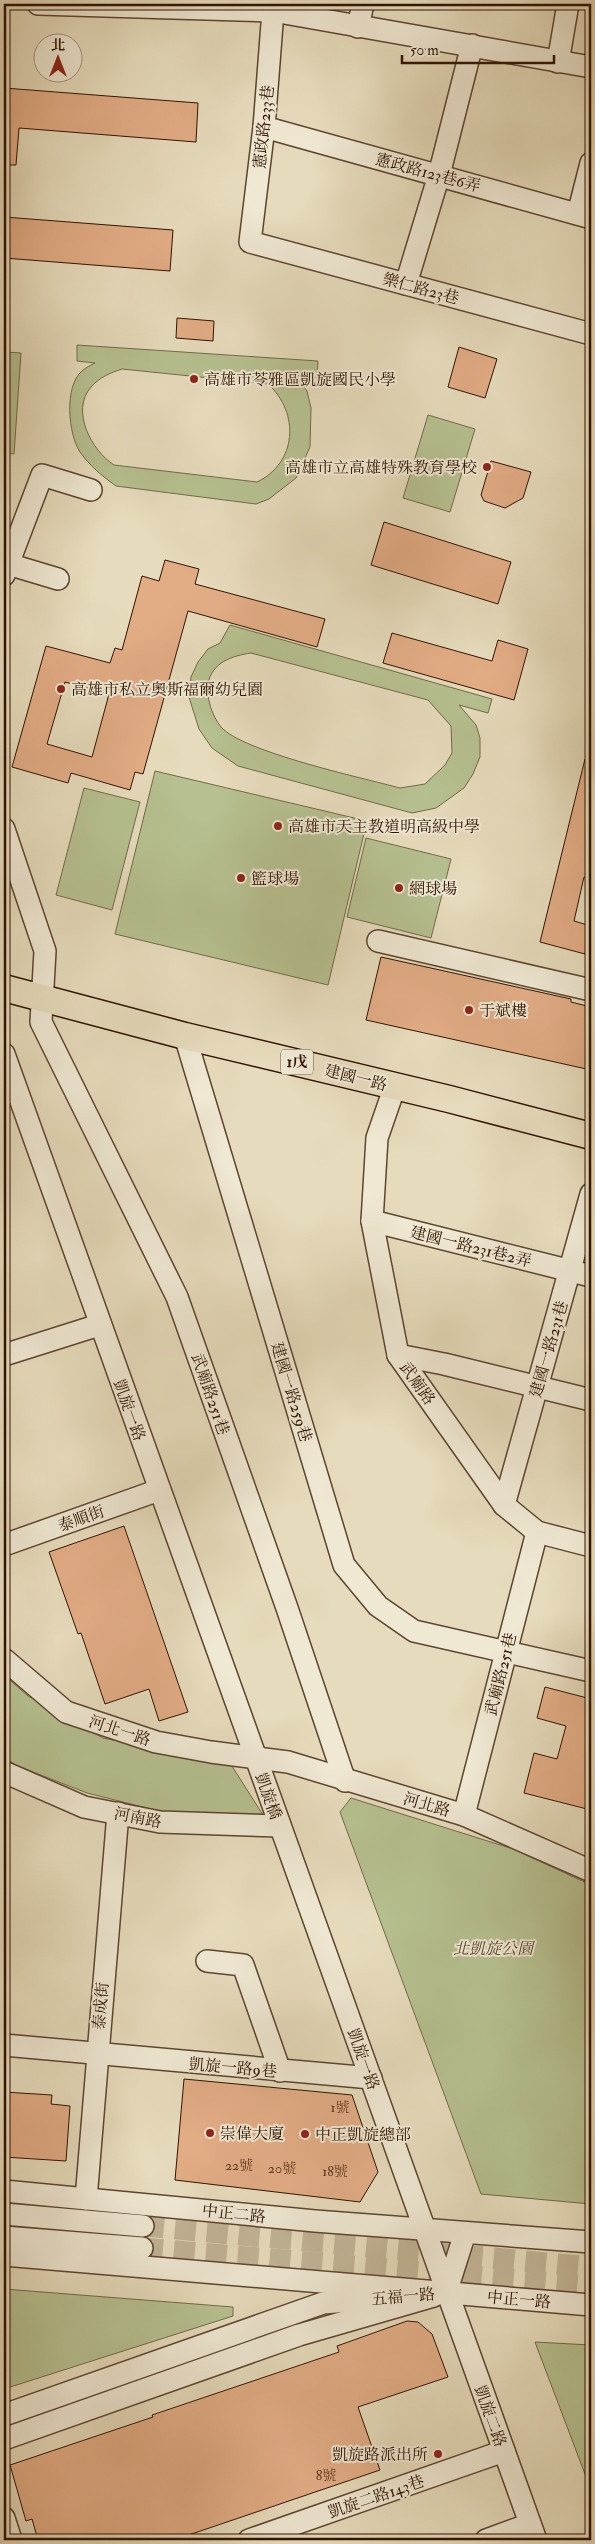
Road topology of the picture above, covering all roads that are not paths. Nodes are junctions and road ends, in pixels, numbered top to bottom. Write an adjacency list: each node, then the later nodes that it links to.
1 (38, 4): 4 (street)
2 (363, 4): 5 (street)
3 (568, 4): 7 (street)
4 (273, 11): 5 (street); 9 (street, 憲政路233巷)
5 (358, 27): 6 (street)
6 (472, 45): 7 (street); 11 (street)
7 (558, 62): 8 (street)
8 (591, 67)
9 (264, 127): 11 (street, 憲政路123巷6弄); 13 (street, 憲政路233巷)
10 (591, 163): 12 (street)
11 (439, 175): 12 (street, 憲政路123巷6弄); 14 (street)
12 (585, 216)
13 (250, 242): 14 (street, 樂仁路23巷)
14 (406, 284): 15 (street, 樂仁路23巷)
15 (591, 334)
16 (91, 490): 17 (street)
17 (6, 569): 18 (street)
18 (58, 579)
19 (4, 829): 23 (street)
20 (378, 941): 22 (street)
21 (4, 988): 23 (main road, 建國一路 / 1戊)
22 (591, 990)
23 (42, 1010): 24 (main road, 建國一路 / 1戊); 47 (street, 武廟路251巷)
24 (184, 1036): 26 (main road, 建國一路 / 1戊); 42 (street, 建國一路259巷)
25 (4, 1054): 32 (street, 凱旋一路)
26 (395, 1086): 27 (main road, 建國一路 / 1戊); 29 (street, 武廟路)
27 (591, 1136)
28 (591, 1194): 30 (street, 建國一路231巷)
29 (372, 1221): 30 (street, 建國一路231巷2弄); 34 (street, 武廟路)
30 (569, 1271): 31 (street, 建國一路231巷2弄); 35 (street, 建國一路231巷)
31 (591, 1276)
32 (99, 1325): 33 (street); 37 (street, 凱旋一路)
33 (4, 1355)
34 (398, 1355): 35 (street); 38 (street, 武廟路)
35 (538, 1386): 36 (street); 38 (street, 建國一路231巷)
36 (591, 1400)
37 (159, 1490): 40 (street, 泰順街); 45 (street, 凱旋一路)
38 (504, 1505): 39 (street, 武廟路)
39 (538, 1532): 41 (street, 武廟路); 42 (street, 武廟路251巷)
40 (4, 1545)
41 (591, 1546)
42 (506, 1652): 44 (street, 建國一路259巷); 49 (street, 武廟路251巷)
43 (4, 1659): 45 (street, 河北一路)
44 (591, 1671)
45 (257, 1762): 47 (street, 河北路); 50 (street, 凱旋橋)
46 (4, 1772): 48 (street, 河南路)
47 (345, 1781): 49 (street, 河北路)
48 (118, 1813): 50 (street, 河南路); 54 (street, 泰成街)
49 (464, 1815): 51 (street, 河北路)
50 (280, 1826): 56 (street, 凱旋一路)
51 (591, 1871)
52 (207, 1962): 55 (street)
53 (4, 2045): 54 (street, 凱旋一路9巷)
54 (96, 2055): 55 (street, 凱旋一路9巷); 58 (street, 泰成街)
55 (280, 2072): 56 (street, 凱旋一路9巷)
56 (371, 2078): 61 (street, 凱旋一路)
57 (4, 2191): 58 (street, 中正二路)
58 (86, 2199): 61 (street, 中正二路)
59 (4, 2214): 60 (street)
60 (143, 2226)
61 (425, 2231): 62 (street, 中正二路); 67 (street, 凱旋一路)
62 (465, 2233): 64 (street); 67 (street)
63 (4, 2237): 65 (street)
64 (591, 2242)
65 (142, 2248)
66 (4, 2255): 67 (street)
67 (446, 2293): 68 (street, 中正一路); 69 (street, 五福一路); 70 (street, 五福一路); 71 (street, 凱旋二路)
68 (591, 2305)
69 (4, 2415)
70 (4, 2439)
71 (504, 2451): 73 (street, 凱旋二路); 74 (street, 凱旋二路143巷)
72 (4, 2518): 75 (street)
73 (533, 2532): 76 (street)
74 (260, 2538)
75 (11, 2540)
76 (486, 2540)

